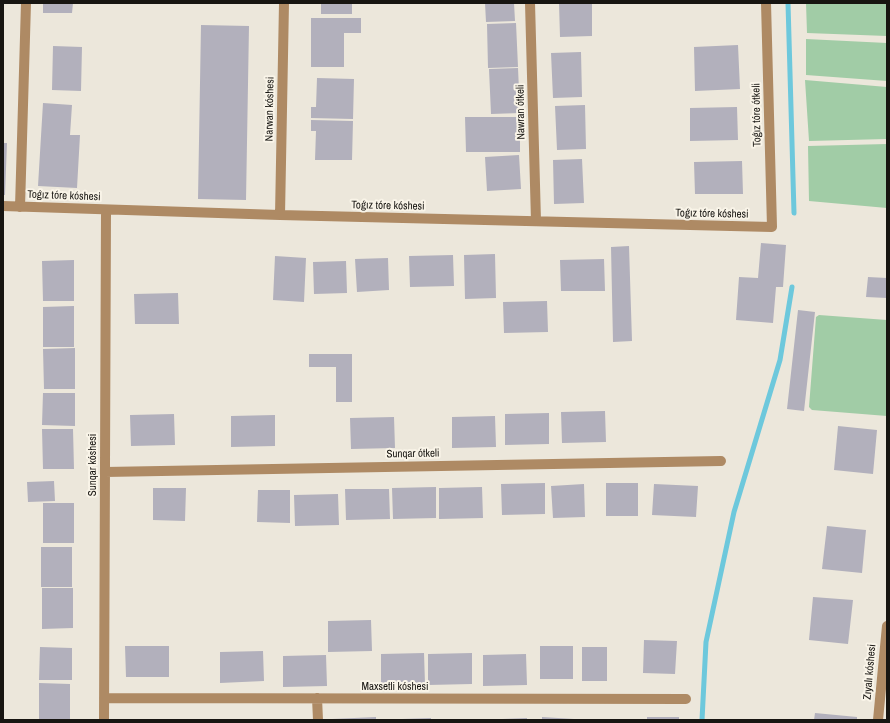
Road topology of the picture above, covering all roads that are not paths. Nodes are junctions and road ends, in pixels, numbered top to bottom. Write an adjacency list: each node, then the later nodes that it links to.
1 (26, 3): 6 (street)
2 (284, 3): 8 (street, Narwan kóshesi)
3 (530, 3): 9 (street, Nawran ótkeli)
4 (766, 3): 10 (street, Toǵız tóre ótkeli)
5 (3, 206): 6 (street, Toǵız tóre kóshesi)
6 (20, 206): 7 (street, Toǵız tóre kóshesi)
7 (106, 210): 8 (street, Toǵız tóre kóshesi); 12 (street, Sunqar kóshesi)
8 (280, 215): 9 (street, Toǵız tóre kóshesi)
9 (536, 221): 10 (street, Toǵız tóre kóshesi)
10 (772, 227)
11 (721, 461): 12 (street, Sunqar ótkeli)
12 (105, 472): 14 (street, Sunqar kóshesi)
13 (887, 626): 19 (street, Zıyalı kóshesi)
14 (104, 698): 15 (street, Maxsetli kóshesi); 17 (street, Sunqar kóshesi)
15 (317, 698): 16 (street, Maxsetli kóshesi); 18 (street)
16 (686, 699)
17 (104, 720)
18 (318, 720)
19 (878, 720)

